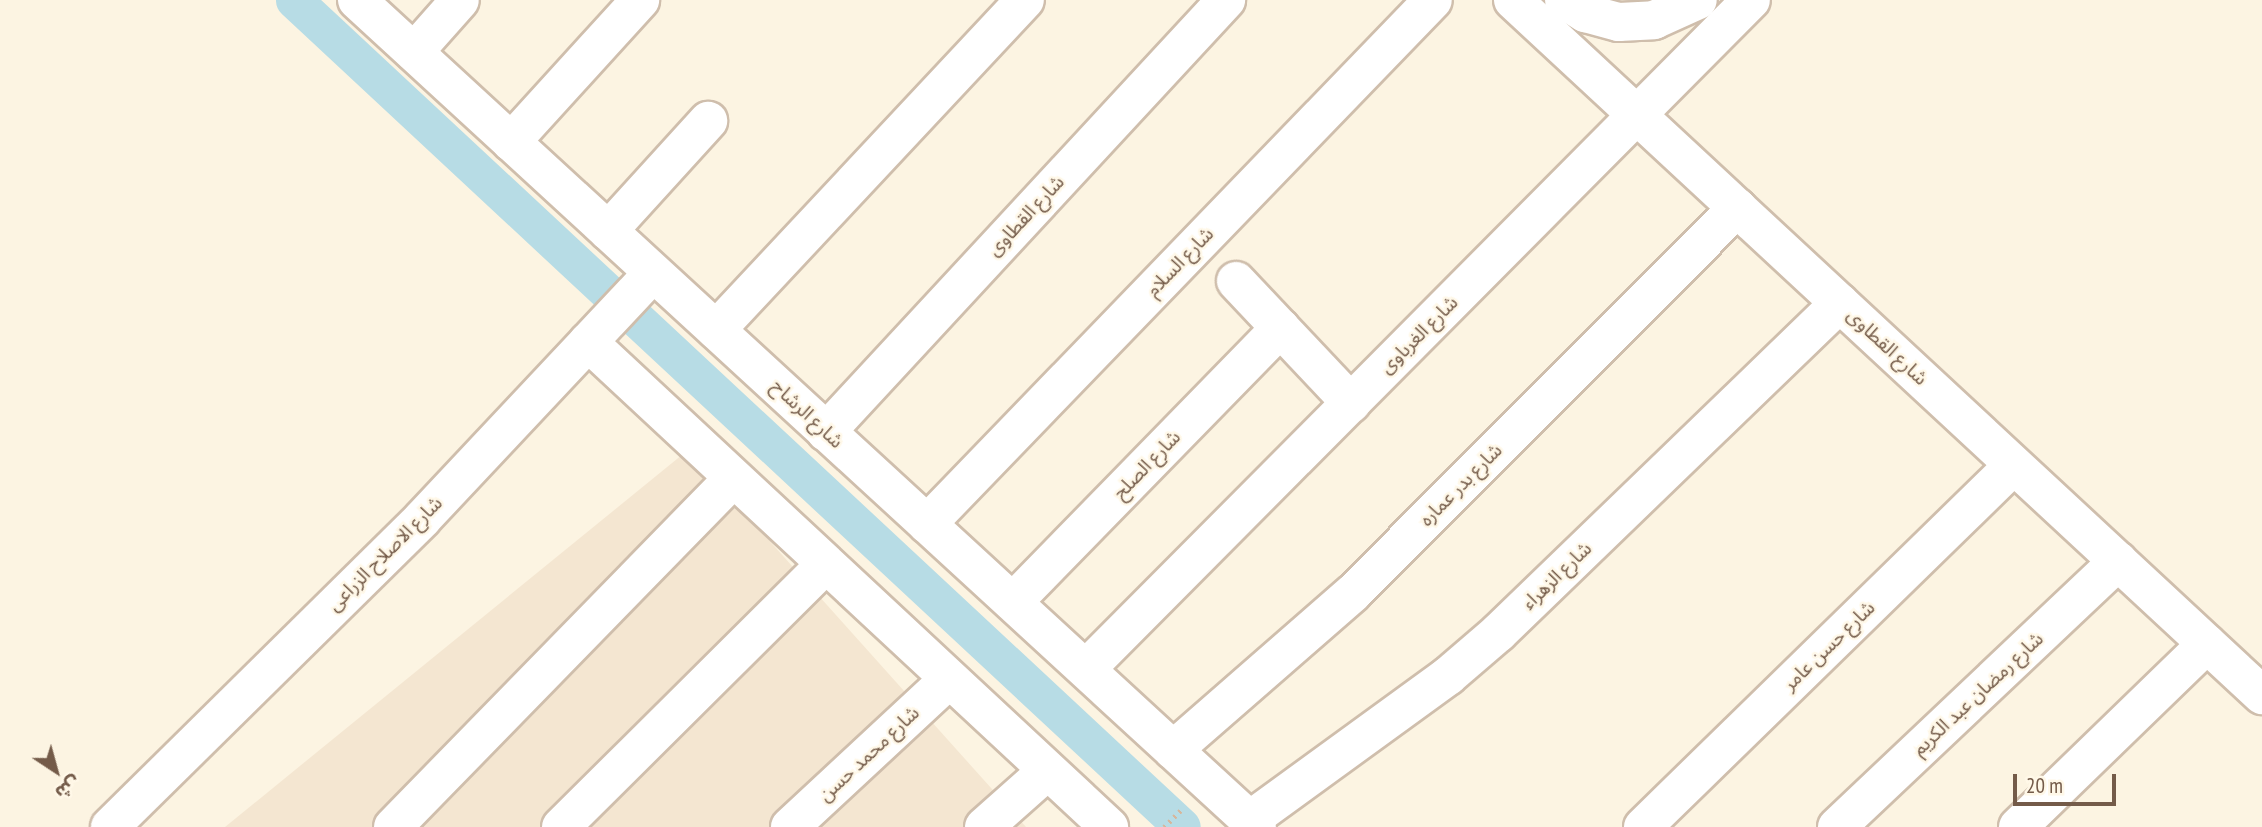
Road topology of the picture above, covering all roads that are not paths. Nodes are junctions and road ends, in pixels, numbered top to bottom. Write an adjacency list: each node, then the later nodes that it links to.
1 (357, 0): 11 (street, شارع الرشاح)
2 (460, 0): 11 (street)
3 (640, 0): 14 (street)
4 (1025, 0): 21 (street)
5 (1226, 0): 24 (street, شارع القطاوى)
6 (1433, 0): 27 (street, شارع السلام)
7 (1513, 0): 12 (street, شارع القطاوى)
8 (1564, 0): 9 (street)
9 (1698, 0)
10 (1751, 0): 12 (street, شارع الغرباوى)
11 (414, 52): 14 (street, شارع الرشاح)
12 (1637, 115): 15 (street, شارع القطاوى); 23 (street, شارع الغرباوى)
13 (708, 121): 16 (street)
14 (512, 142): 16 (street, شارع الرشاح)
15 (1737, 208): 19 (street, شارع القطاوى); 35 (street, شارع بدر عماره)
16 (608, 232): 17 (street, شارع الرشاح)
17 (653, 273): 21 (street, شارع الرشاح); 22 (street, شارع الاصلاح الزراعى)
18 (1236, 281): 20 (street)
19 (1839, 303): 25 (street, شارع القطاوى); 37 (street, شارع الزهراء)
20 (1280, 328): 23 (street); 30 (street, شارع الصلح)
21 (716, 330): 24 (street, شارع الرشاح)
22 (588, 342): 26 (street); 38 (street, شارع الاصلاح الزراعى)
23 (1351, 403): 32 (street, شارع الغرباوى)
24 (826, 432): 27 (street, شارع الرشاح)
25 (2014, 465): 28 (street, شارع القطاوى); 44 (street, شارع حسن عامر)
26 (733, 480): 29 (street); 39 (street)
27 (927, 524): 30 (street, شارع الرشاح)
28 (2118, 561): 31 (street, شارع القطاوى); 45 (street, شارع رمضان عبد الكريم)
29 (825, 565): 33 (street); 40 (street)
30 (1013, 602): 32 (street, شارع الرشاح)
31 (2207, 644): 34 (street, شارع القطاوى); 46 (street)
32 (1086, 669): 35 (street, شارع الرشاح)
33 (948, 680): 36 (street); 41 (street, شارع محمد حسن)
34 (2262, 695)
35 (1174, 750): 37 (street, شارع الرشاح)
36 (1047, 771): 42 (street); 43 (street)
37 (1253, 824)
38 (110, 827)
39 (393, 827)
40 (561, 827)
41 (790, 827)
42 (984, 827)
43 (1109, 827)
44 (1643, 827)
45 (1837, 827)
46 (2018, 827)

